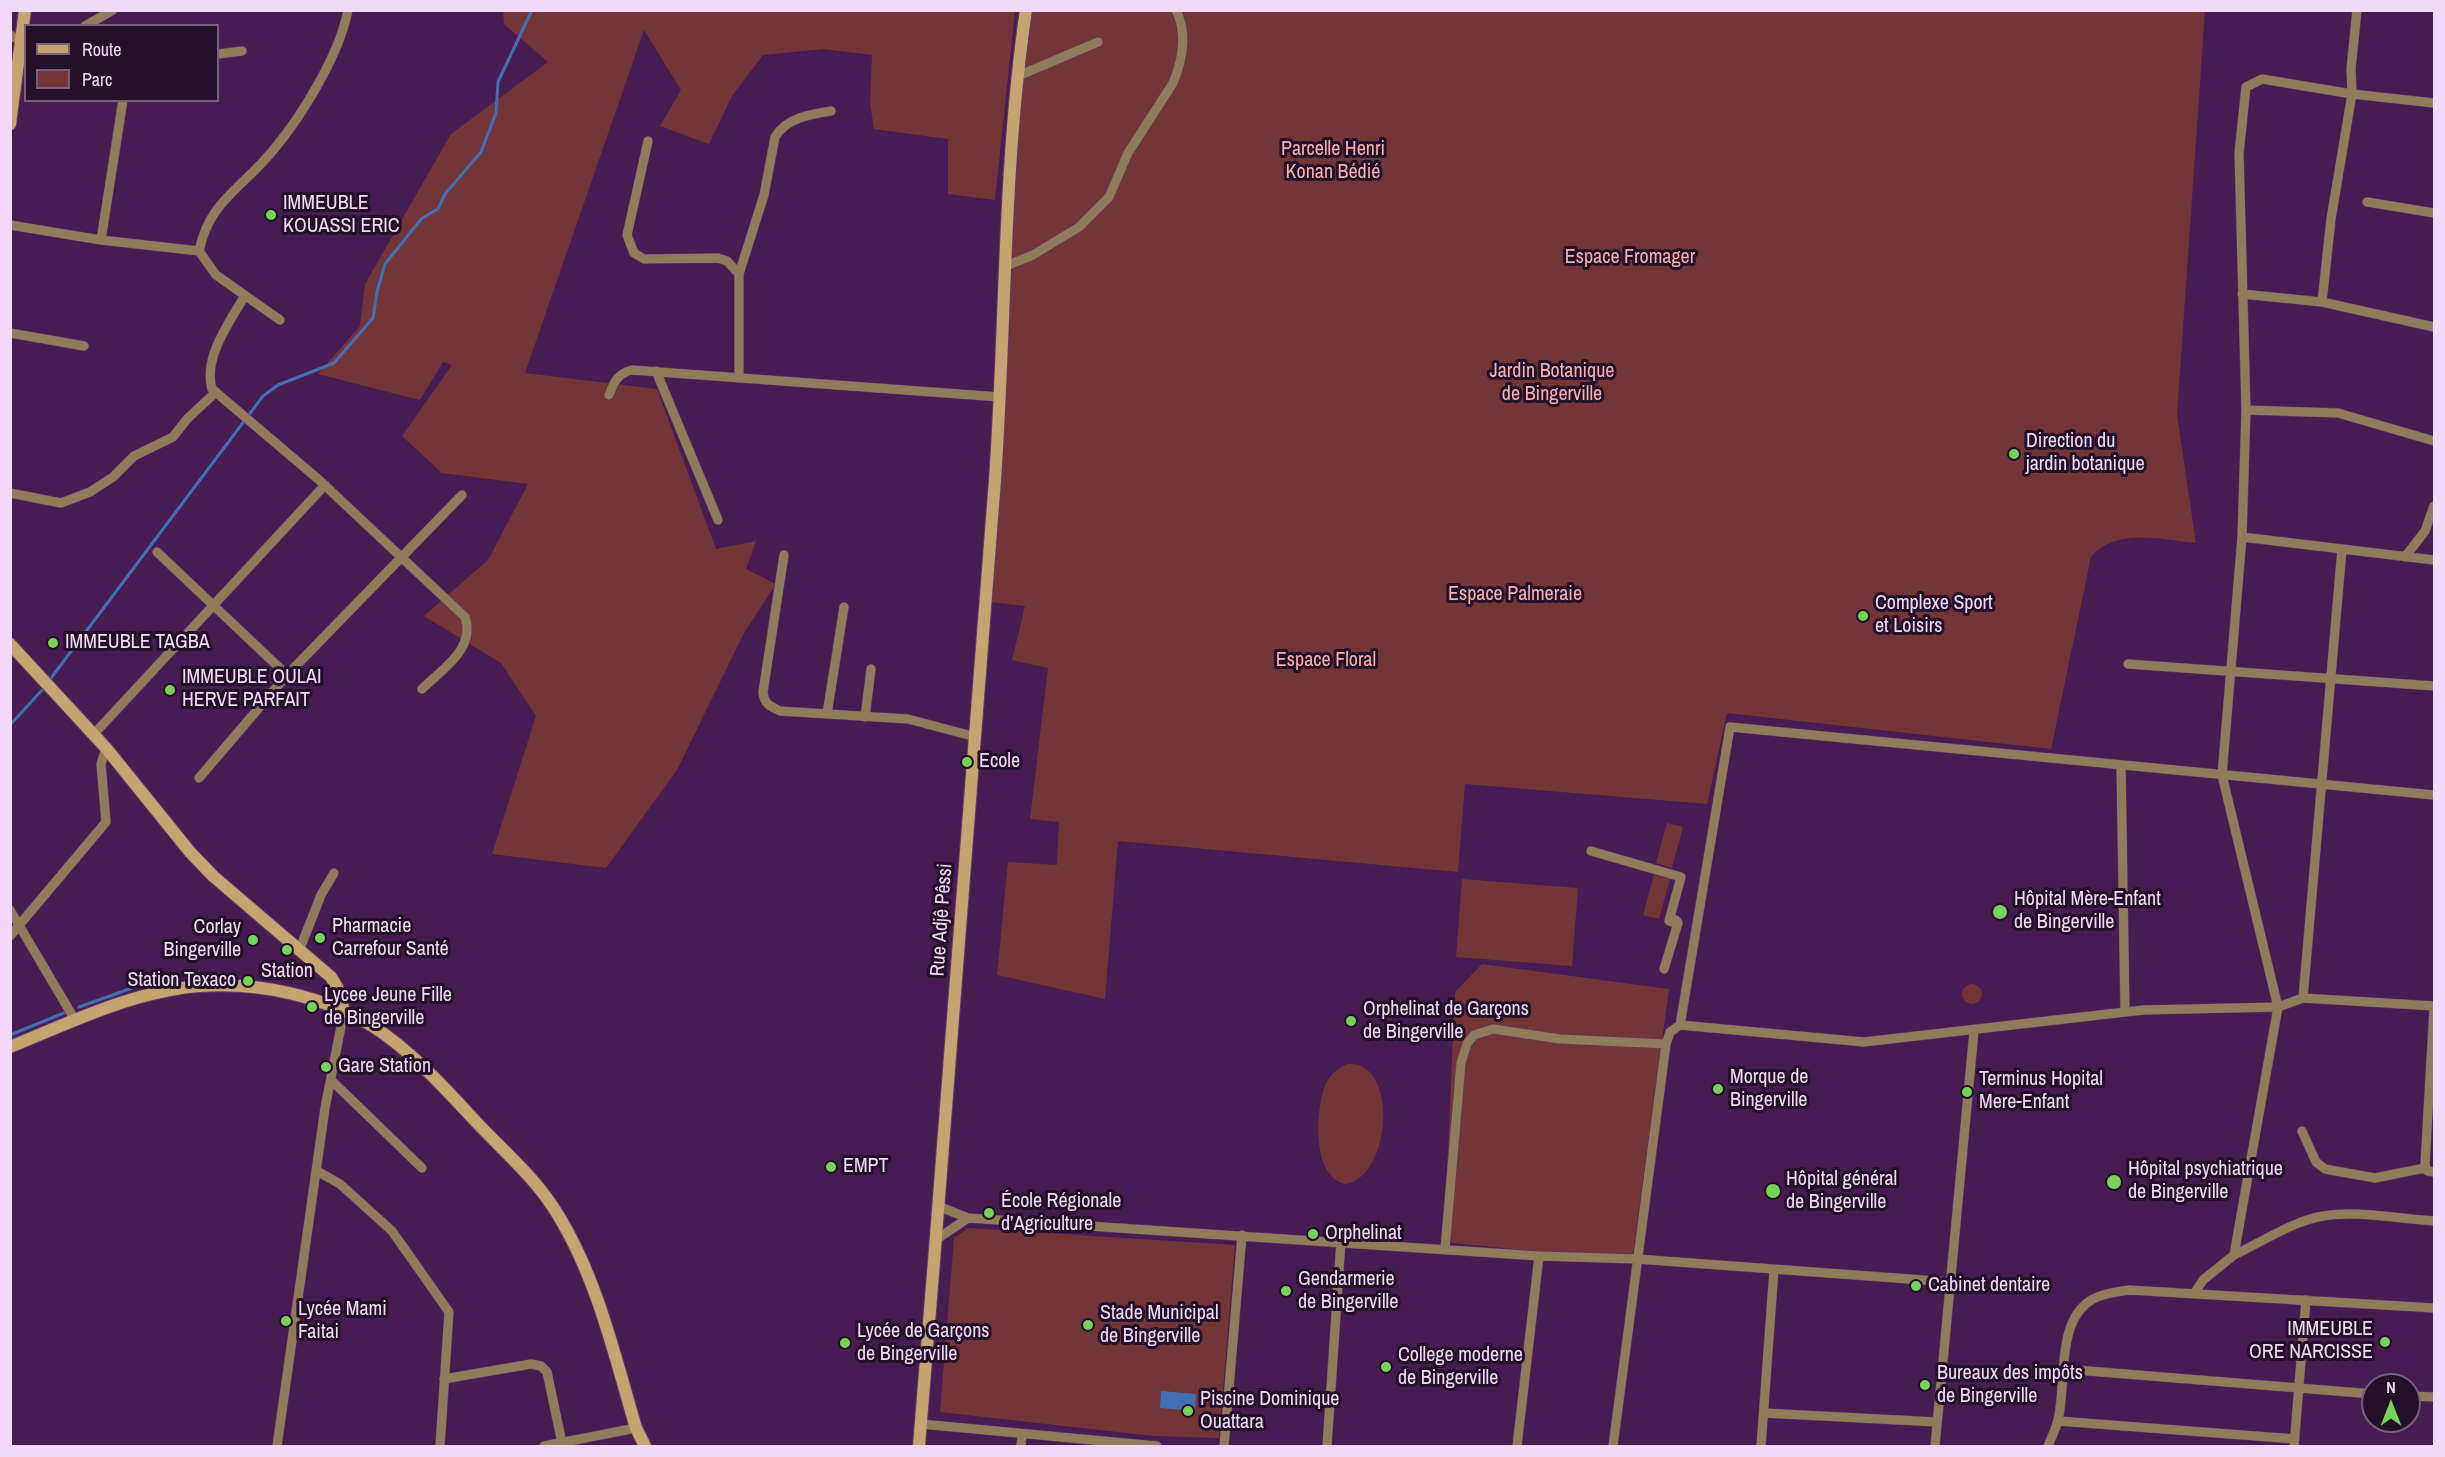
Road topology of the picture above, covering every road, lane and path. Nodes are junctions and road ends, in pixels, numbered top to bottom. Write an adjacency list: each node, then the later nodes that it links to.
1 (25, 10): 8 (street)
2 (112, 10): 7 (street)
3 (348, 10): 23 (street)
4 (1026, 10): 12 (street, Rue Adjê Pêssi)
5 (1176, 10): 24 (street)
6 (2357, 10): 13 (street)
7 (88, 24)
8 (20, 35): 17 (street)
9 (1098, 42): 12 (street)
10 (242, 51): 11 (street)
11 (219, 54)
12 (1018, 76): 24 (street, Rue Adjê Pêssi)
13 (2352, 94): 15 (street); 26 (street); 28 (street)
14 (123, 102): 22 (street)
15 (2434, 103)
16 (831, 111): 25 (street)
17 (10, 124)
18 (648, 141): 25 (street)
19 (2367, 202): 20 (street)
20 (2434, 213)
21 (10, 225): 22 (street)
22 (101, 240): 23 (street)
23 (199, 251): 27 (street)
24 (1006, 266): 37 (street, Rue Adjê Pêssi)
25 (739, 274): 34 (street)
26 (2242, 294): 28 (street); 38 (street)
27 (244, 297): 29 (street); 35 (street)
28 (2322, 302): 30 (street)
29 (280, 320)
30 (2434, 327)
31 (10, 333): 32 (street)
32 (84, 346)
33 (656, 371): 34 (street); 36 (street); 44 (street)
34 (739, 377): 37 (street)
35 (216, 392): 40 (street); 41 (street)
36 (609, 395)
37 (1000, 397): 65 (street, Rue Adjê Pêssi)
38 (2246, 410): 39 (street); 45 (street)
39 (2434, 441)
40 (325, 485): 50 (street); 52 (street)
41 (10, 493)
42 (462, 495): 50 (street)
43 (2434, 506): 49 (street)
44 (718, 520)
45 (2242, 537): 46 (street); 57 (street)
46 (2342, 549): 49 (street); 59 (street)
47 (157, 552): 52 (street)
48 (784, 555): 62 (street)
49 (2405, 557): 51 (street)
50 (400, 558): 58 (street); 61 (street)
51 (2434, 560)
52 (212, 605): 58 (street); 64 (street)
53 (844, 607): 62 (street)
54 (10, 644): 64 (street)
55 (2128, 664): 57 (street)
56 (871, 669): 63 (street)
57 (2229, 673): 59 (street); 68 (street)
58 (287, 675): 69 (street)
59 (2330, 679): 60 (street); 70 (street)
60 (2434, 686)
61 (422, 689)
62 (827, 714): 63 (street)
63 (865, 717): 65 (street)
64 (94, 734): 66 (street)
65 (976, 737): 94 (street, Rue Adjê Pêssi)
66 (106, 748): 75 (street); 77 (street)
67 (2121, 765): 68 (street); 83 (street); 85 (street)
68 (2222, 775): 70 (street); 80 (street)
69 (199, 778)
70 (2320, 784): 71 (street); 79 (street)
71 (2434, 795)
72 (1591, 851): 78 (street)
73 (334, 873): 77 (street)
74 (10, 910): 75 (street)
75 (20, 925): 76 (street); 84 (street)
76 (10, 936)
77 (299, 951): 82 (street)
78 (1664, 969)
79 (2302, 998): 80 (street); 81 (street)
80 (2278, 1007): 83 (street); 101 (street)
81 (2434, 1007): 92 (street)
82 (344, 1011): 84 (street); 89 (street); 117 (street)
83 (2125, 1012): 86 (street)
84 (75, 1020): 88 (street)
85 (1680, 1025): 86 (street); 87 (street)
86 (1974, 1030): 105 (street)
87 (1666, 1044): 100 (street); 103 (street)
88 (10, 1047)
89 (331, 1080): 91 (street); 93 (street)
90 (2302, 1131): 92 (street)
91 (422, 1168)
92 (2430, 1170)
93 (317, 1171): 110 (street); 122 (street)
94 (940, 1207): 95 (street); 98 (street, Rue Adjê Pêssi)
95 (968, 1218): 97 (street); 98 (street)
96 (2434, 1221): 101 (street)
97 (1242, 1235): 99 (street); 129 (street)
98 (937, 1239): 116 (street, Rue Adjê Pêssi)
99 (1341, 1241): 100 (street); 130 (street)
100 (1445, 1249): 102 (street)
101 (2234, 1255): 106 (street)
102 (1539, 1256): 103 (street); 131 (street)
103 (1637, 1259): 104 (street); 132 (street)
104 (1774, 1270): 105 (street); 113 (street)
105 (1950, 1282): 115 (street)
106 (2194, 1294): 107 (street); 109 (street)
107 (2306, 1300): 108 (street); 111 (street)
108 (2434, 1308)
109 (2064, 1369): 111 (street); 114 (street)
110 (444, 1378): 119 (street); 123 (street)
111 (2298, 1390): 112 (street); 120 (street)
112 (2361, 1393)
113 (1764, 1413): 115 (street); 133 (street)
114 (2058, 1421): 120 (street); 135 (street)
115 (1937, 1422): 134 (street)
116 (921, 1424): 118 (street); 126 (street, Rue Adjê Pêssi)
117 (636, 1428): 119 (street); 125 (street)
118 (1022, 1434): 121 (street); 127 (street)
119 (562, 1443): 124 (street)
120 (2295, 1443)
121 (1121, 1445): 128 (street)
122 (277, 1446)
123 (440, 1446)
124 (544, 1446)
125 (645, 1446)
126 (919, 1446)
127 (1021, 1446)
128 (1157, 1446)
129 (1224, 1446)
130 (1327, 1446)
131 (1517, 1446)
132 (1613, 1446)
133 (1761, 1446)
134 (1935, 1446)
135 (2048, 1446)

